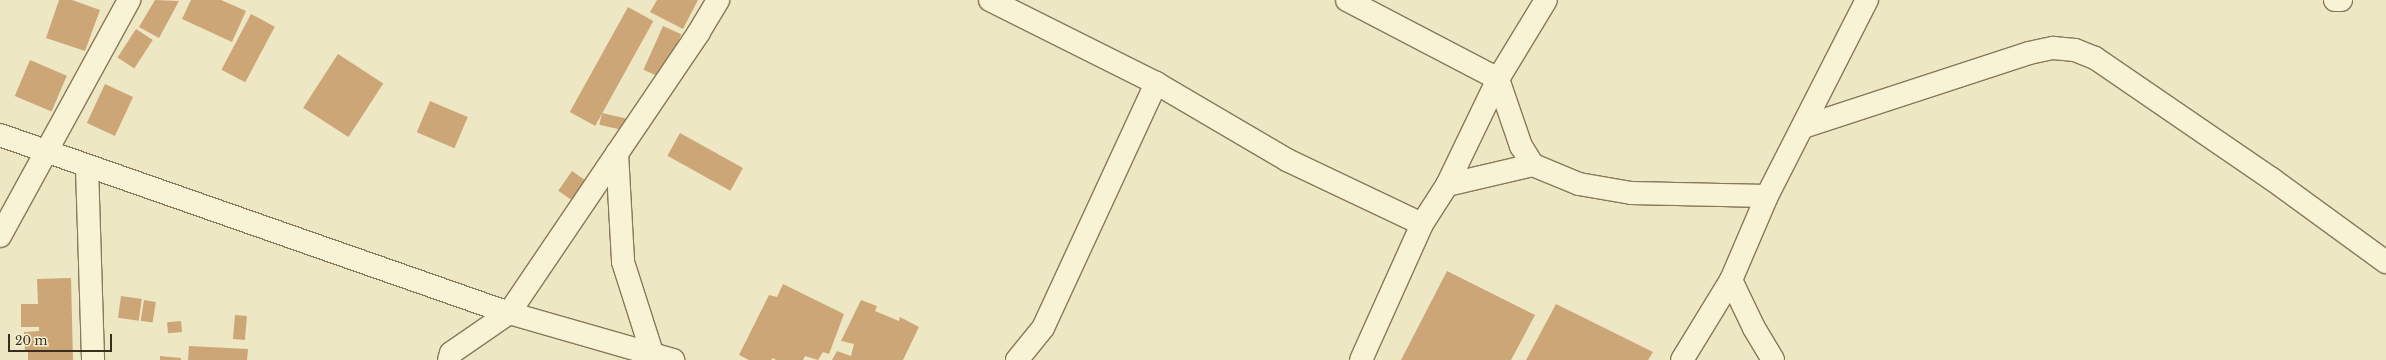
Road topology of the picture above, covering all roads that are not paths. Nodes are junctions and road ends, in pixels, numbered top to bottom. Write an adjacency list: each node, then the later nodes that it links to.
1 (129, 0): 13 (street)
2 (718, 0): 14 (street)
3 (990, 0): 10 (street)
4 (1347, 0): 9 (street)
5 (1546, 0): 9 (street)
6 (1867, 0): 11 (street)
7 (2335, 0): 8 (street)
8 (2341, 0)
9 (1498, 79): 15 (street); 17 (street)
10 (1156, 83): 19 (street); 28 (street)
11 (1803, 127): 18 (street); 21 (street)
12 (0, 135): 13 (street)
13 (48, 153): 16 (street); 20 (street)
14 (617, 153): 23 (street); 24 (street)
15 (1533, 165): 17 (street); 18 (street)
16 (87, 167): 23 (street); 25 (street)
17 (1447, 185): 19 (street)
18 (1767, 196): 22 (street)
19 (1422, 224): 29 (street)
20 (0, 236)
21 (2386, 262)
22 (1732, 280): 30 (street); 31 (street)
23 (509, 314): 24 (street); 26 (street)
24 (651, 356): 27 (street)
25 (93, 360)
26 (449, 360)
27 (673, 360)
28 (1017, 360)
29 (1361, 360)
30 (1682, 360)
31 (1773, 360)

